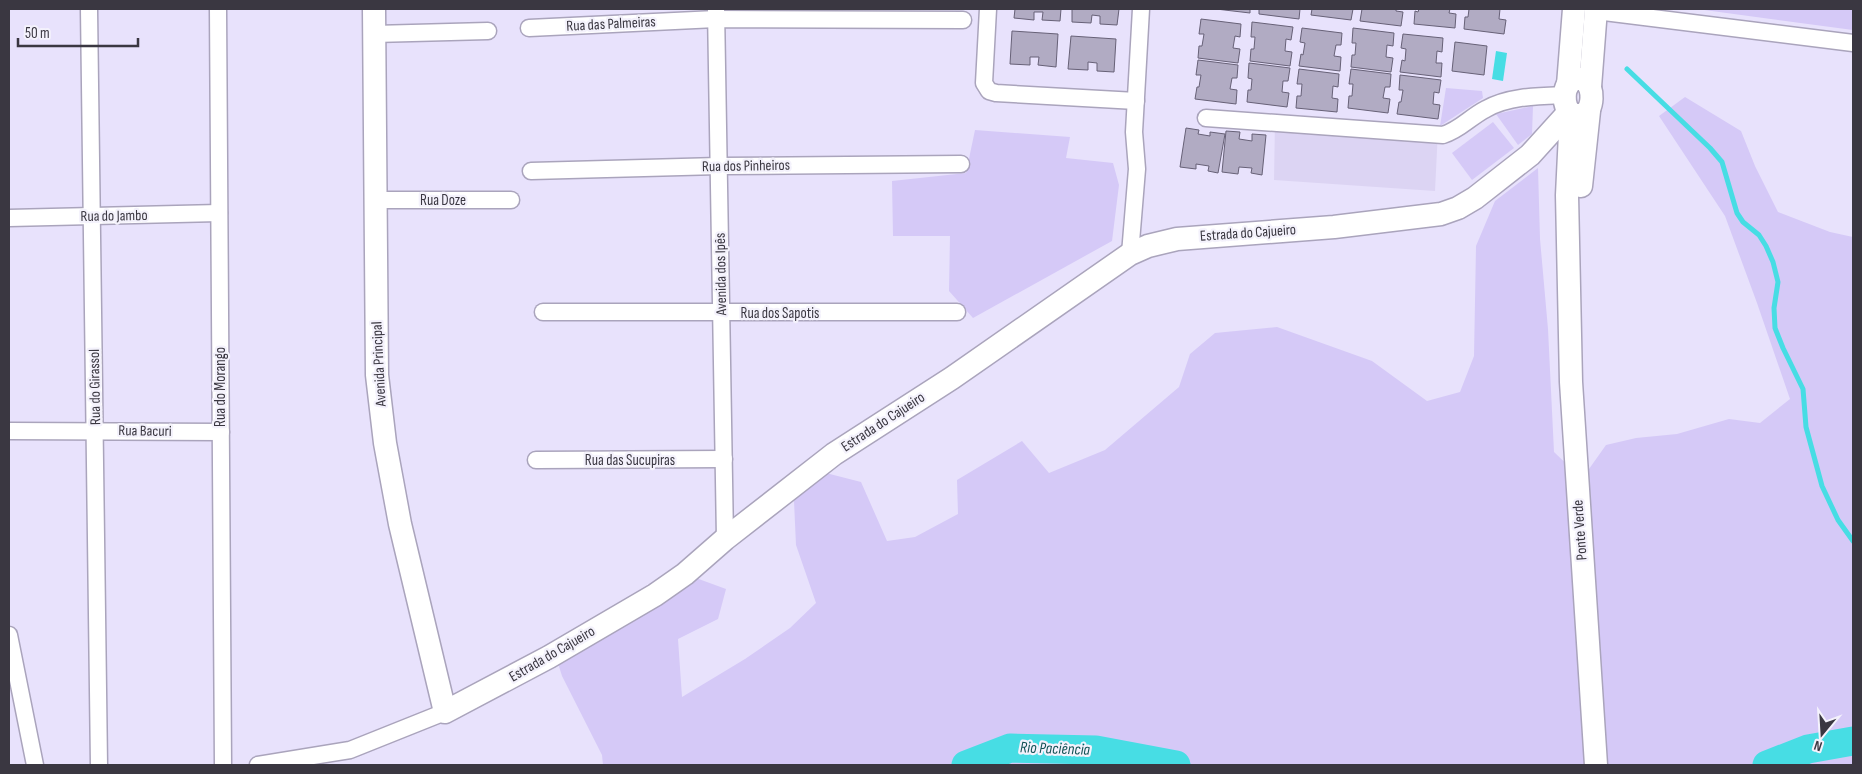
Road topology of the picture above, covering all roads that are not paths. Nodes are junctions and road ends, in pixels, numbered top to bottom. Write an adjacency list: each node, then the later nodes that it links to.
1 (89, 9): 23 (street, Rua do Girassol)
2 (218, 9): 22 (street, Rua do Morango)
3 (374, 9): 12 (street, Avenida Principal)
4 (988, 9): 15 (street)
5 (1141, 9): 15 (street)
6 (1574, 9): 14 (street)
7 (1596, 10): 13 (street); 14 (street)
8 (716, 14): 9 (street, Rua das Palmeiras); 10 (street, Rua das Palmeiras); 18 (street, Avenida dos Ipês)
9 (963, 20)
10 (529, 28)
11 (488, 31): 12 (street)
12 (374, 34): 20 (street, Avenida Principal)
13 (1853, 43)
14 (1574, 100): 16 (street); 25 (street, Estrada do Cajueiro); 41 (street, Ponte Verde)
15 (1136, 101): 25 (street)
16 (1206, 118)
17 (962, 164): 18 (street, Rua dos Pinheiros)
18 (719, 166): 19 (street, Rua dos Pinheiros); 28 (street, Avenida dos Ipês)
19 (531, 170)
20 (375, 200): 21 (street, Rua Doze); 36 (street, Avenida Principal)
21 (511, 200)
22 (219, 213): 23 (street, Rua do Jambo); 31 (street, Rua do Morango)
23 (92, 216): 24 (street, Rua do Jambo); 30 (street, Rua do Girassol)
24 (9, 218)
25 (1130, 254): 34 (street, Estrada do Cajueiro)
26 (543, 312): 28 (street, Rua dos Sapotis)
27 (957, 312): 28 (street, Rua dos Sapotis)
28 (721, 314): 32 (street, Avenida dos Ipês)
29 (9, 431): 30 (street, Rua Bacuri)
30 (96, 431): 31 (street, Rua Bacuri); 38 (street, Rua do Girassol)
31 (221, 432): 39 (street, Rua do Morango)
32 (724, 459): 33 (street, Rua das Sucupiras); 34 (street, Avenida dos Ipês)
33 (536, 460)
34 (725, 539): 36 (street, Estrada do Cajueiro)
35 (9, 635): 37 (street)
36 (445, 712): 40 (street, Estrada do Cajueiro)
37 (35, 765)
38 (99, 765)
39 (222, 765)
40 (258, 765)
41 (1596, 765)

